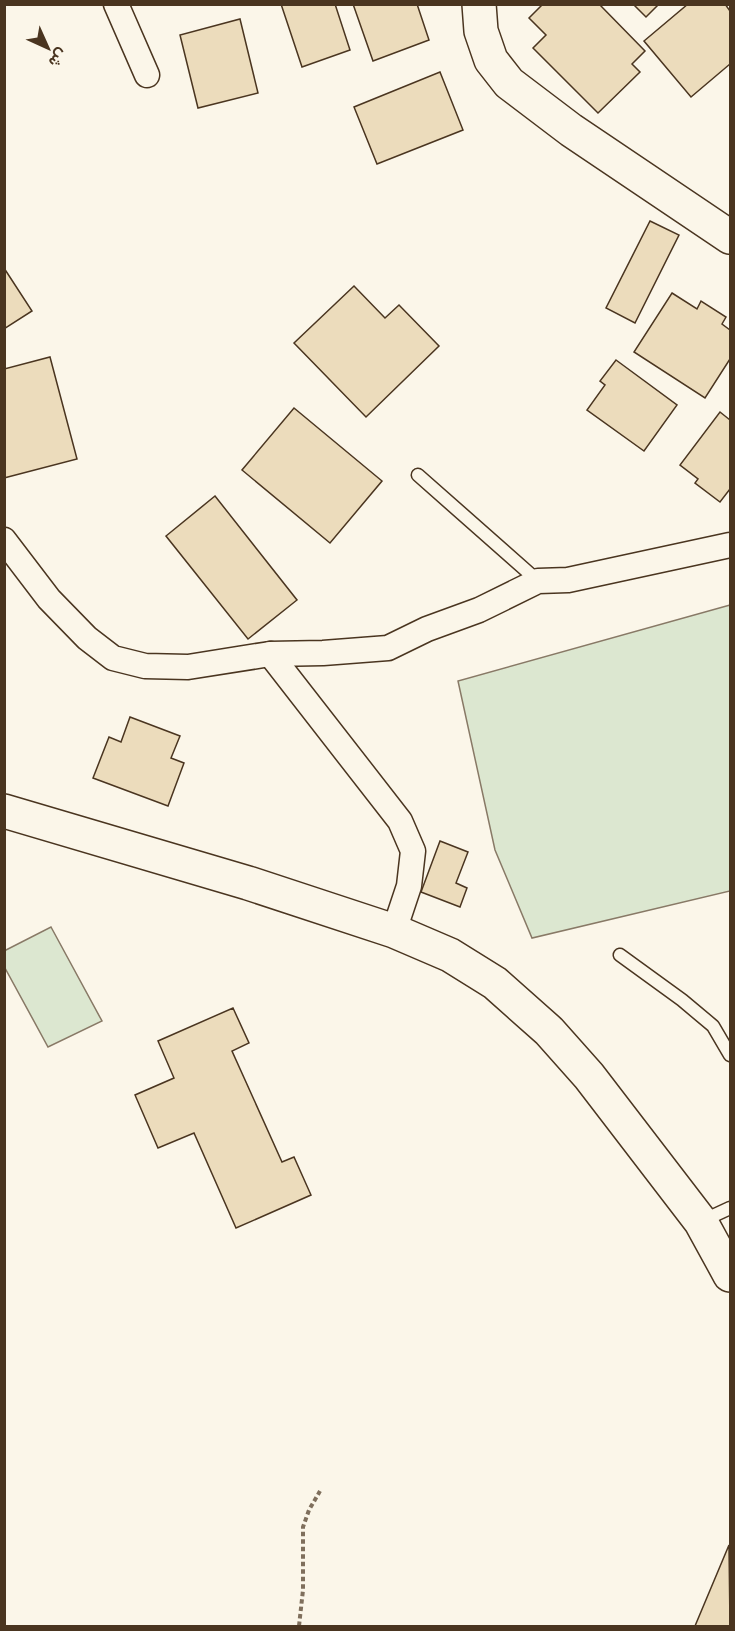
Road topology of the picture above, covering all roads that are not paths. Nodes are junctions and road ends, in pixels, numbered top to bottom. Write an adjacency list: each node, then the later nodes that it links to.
1 (116, 4): 3 (street)
2 (479, 4): 4 (main road)
3 (147, 75)
4 (730, 237)
5 (417, 475): 8 (lane)
6 (4, 540): 9 (street)
7 (730, 545): 8 (street)
8 (538, 581): 9 (street)
9 (270, 654): 11 (street)
10 (4, 811): 11 (main road)
11 (394, 931): 15 (main road)
12 (620, 955): 13 (lane)
13 (730, 1055)
14 (730, 1208): 15 (lane)
15 (701, 1221): 16 (main road)
16 (730, 1275)

